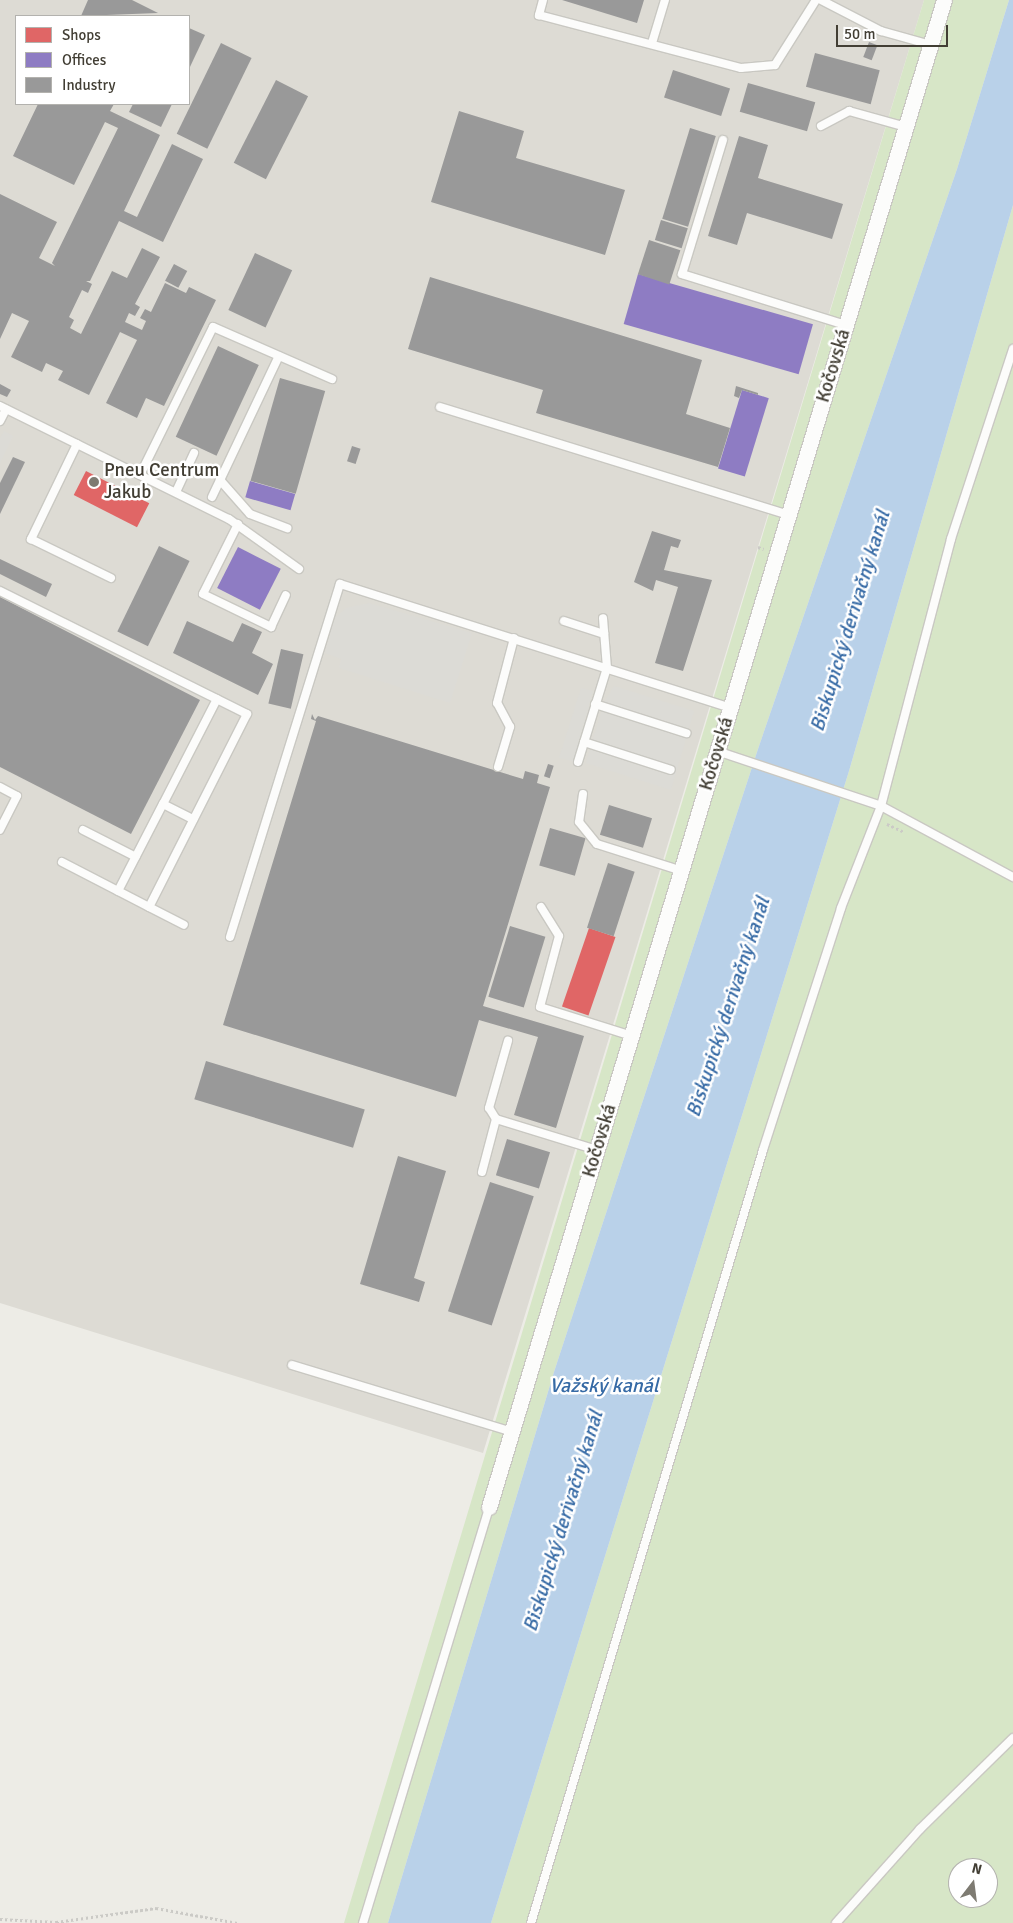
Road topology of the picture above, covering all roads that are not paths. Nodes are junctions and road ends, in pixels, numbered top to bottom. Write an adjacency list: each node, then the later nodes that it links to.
1 (542, 0): 6 (lane)
2 (665, 0): 6 (lane)
3 (816, 0): 6 (lane)
4 (821, 0): 7 (lane)
5 (944, 0): 7 (street, Kočovská)
6 (652, 43)
7 (931, 46): 9 (street, Kočovská)
8 (822, 126): 9 (lane)
9 (906, 127): 11 (street, Kočovská)
10 (723, 140): 11 (lane)
11 (846, 325): 24 (street, Kočovská)
12 (1013, 349): 48 (lane)
13 (280, 356): 14 (lane); 20 (lane); 21 (lane)
14 (332, 379)
15 (440, 406): 24 (lane)
16 (3, 407): 17 (lane); 18 (lane)
17 (0, 421)
18 (78, 444): 20 (lane); 28 (lane)
19 (194, 453): 22 (lane)
20 (140, 475): 22 (lane)
21 (220, 480): 23 (lane); 26 (lane)
22 (176, 492): 25 (lane)
23 (212, 497)
24 (789, 515): 38 (street, Kočovská)
25 (238, 524): 27 (lane); 30 (lane)
26 (287, 528)
27 (299, 569)
28 (111, 578)
29 (0, 591): 36 (lane)
30 (286, 595)
31 (603, 618): 33 (lane)
32 (564, 621): 33 (lane)
33 (604, 634): 35 (lane)
34 (514, 638): 35 (lane); 43 (lane); 60 (lane)
35 (607, 668): 37 (lane); 38 (lane)
36 (216, 699): 47 (lane); 49 (lane)
37 (595, 704): 39 (lane); 40 (lane)
38 (731, 708): 41 (street, Kočovská)
39 (686, 732)
40 (584, 742): 42 (lane); 44 (lane)
41 (717, 751): 48 (lane); 54 (street, Kočovská)
42 (578, 762)
43 (498, 767)
44 (670, 770)
45 (0, 787): 50 (lane)
46 (583, 794): 54 (lane)
47 (163, 804): 49 (lane); 52 (lane)
48 (881, 806): 55 (lane); 71 (lane)
49 (194, 819): 57 (lane)
50 (0, 830)
51 (83, 830): 52 (lane)
52 (136, 857): 56 (lane)
53 (62, 862): 56 (lane)
54 (682, 871): 61 (street, Kočovská)
55 (1013, 877)
56 (118, 891): 57 (lane)
57 (149, 907): 59 (lane)
58 (541, 907): 61 (lane)
59 (184, 925)
60 (230, 937)
61 (632, 1036): 64 (street, Kočovská)
62 (508, 1041): 63 (lane)
63 (496, 1119): 64 (lane); 65 (lane)
64 (597, 1150): 67 (street, Kočovská)
65 (482, 1172)
66 (292, 1365): 67 (lane)
67 (512, 1432): 68 (street, Kočovská)
68 (489, 1507): 70 (lane)
69 (1013, 1738): 72 (lane)
70 (363, 1923)
71 (531, 1923)
72 (836, 1923)

